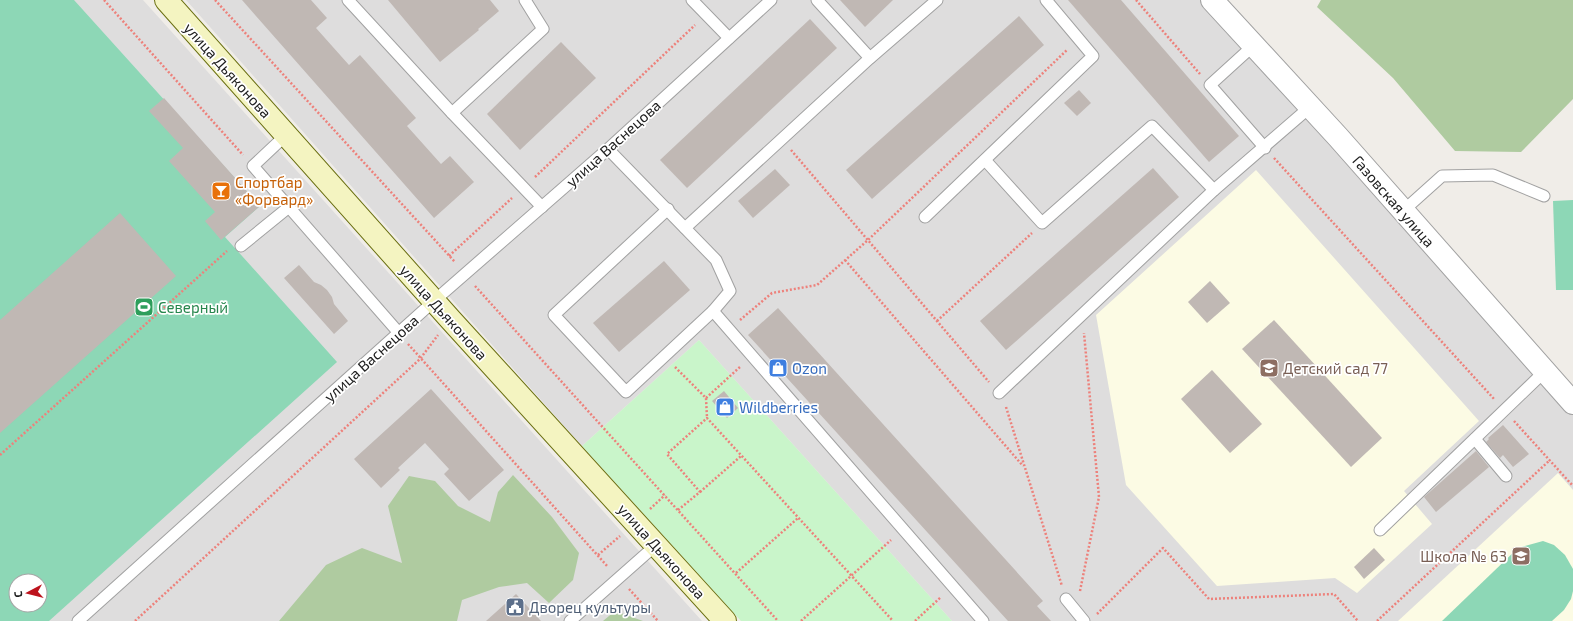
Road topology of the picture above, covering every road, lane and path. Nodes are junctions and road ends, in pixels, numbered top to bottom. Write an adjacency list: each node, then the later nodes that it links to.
1 (104, 0): 26 (path)
2 (166, 0): 21 (main road, улица Дьяконова)
3 (215, 0): 39 (path)
4 (348, 0): 20 (lane)
5 (525, 0): 20 (lane)
6 (692, 0): 13 (lane)
7 (771, 0): 14 (lane, улица Васнецова)
8 (817, 0): 17 (lane)
9 (937, 0): 17 (lane)
10 (1046, 0): 15 (lane)
11 (1136, 0): 18 (path)
12 (1212, 0): 16 (street, Газовская улица)
13 (707, 14): 14 (lane); 27 (path)
14 (729, 38): 24 (lane, улица Васнецова)
15 (1078, 39): 25 (lane); 37 (path)
16 (1254, 45): 18 (lane); 19 (street, Газовская улица)
17 (870, 58): 22 (lane)
18 (1210, 85): 23 (lane)
19 (1310, 107): 23 (lane); 33 (street, Газовская улица)
20 (452, 113): 27 (lane)
21 (286, 135): 26 (lane); 43 (main road, улица Дьяконова)
22 (781, 139): 36 (lane); 37 (path)
23 (1265, 148): 28 (lane); 57 (path)
24 (608, 149): 31 (lane, улица Васнецова); 32 (lane)
25 (985, 160): 34 (lane); 35 (lane)
26 (253, 166): 30 (lane)
27 (523, 188): 31 (lane); 39 (path)
28 (1214, 190): 35 (lane); 45 (lane)
29 (1544, 196): 33 (lane)
30 (289, 207): 38 (lane); 49 (lane)
31 (542, 207): 41 (lane, улица Васнецова)
32 (668, 209): 36 (lane); 50 (lane)
33 (1403, 212): 53 (street, Газовская улица)
34 (925, 217)
35 (1042, 223): 47 (path)
36 (685, 228): 44 (lane)
37 (868, 240): 40 (path); 47 (path)
38 (241, 246): 60 (path)
39 (449, 256): 41 (path)
40 (845, 260): 48 (path); 63 (path)
41 (465, 274): 43 (lane, улица Васнецова)
42 (470, 290): 67 (path)
43 (434, 301): 46 (main road, улица Дьяконова); 49 (lane, улица Васнецова)
44 (713, 311): 48 (lane); 50 (lane)
45 (1083, 314): 54 (lane); 77 (path)
46 (450, 319): 52 (path); 71 (main road, улица Дьяконова)
47 (938, 321): 54 (path)
48 (729, 330): 51 (lane)
49 (399, 333): 52 (path); 79 (lane, улица Васнецова)
50 (664, 356): 55 (path)
51 (752, 357): 55 (path); 69 (lane)
52 (420, 359): 74 (path); 80 (path)
53 (1544, 372): 56 (street, Газовская улица); 57 (lane)
54 (999, 393): 63 (path)
55 (706, 398): 58 (path)
56 (1573, 403)
57 (1504, 411): 59 (lane); 62 (path)
58 (707, 418): 61 (path); 66 (path)
59 (1475, 438): 64 (lane); 70 (lane)
60 (0, 455)
61 (741, 456): 66 (path); 68 (path)
62 (1550, 460): 65 (path); 91 (path)
63 (1024, 468): 76 (path)
64 (1506, 476)
65 (1573, 486)
66 (700, 492): 67 (path)
67 (678, 510): 72 (path)
68 (798, 518): 72 (path); 73 (path)
69 (903, 529): 73 (path); 75 (lane)
70 (1380, 530)
71 (656, 545): 74 (lane); 83 (main road, улица Дьяконова)
72 (736, 572): 84 (path)
73 (852, 576): 85 (path); 86 (path)
74 (618, 578): 81 (lane); 82 (path)
75 (953, 586): 87 (path); 88 (lane)
76 (1066, 599): 77 (lane)
77 (1076, 612): 89 (lane)
78 (1096, 615): 90 (path)
79 (78, 621)
80 (135, 621)
81 (570, 621)
82 (658, 621)
83 (725, 621)
84 (778, 621)
85 (801, 621)
86 (893, 621)
87 (915, 621)
88 (983, 621)
89 (1084, 621)
90 (1358, 621)
91 (1377, 621)

